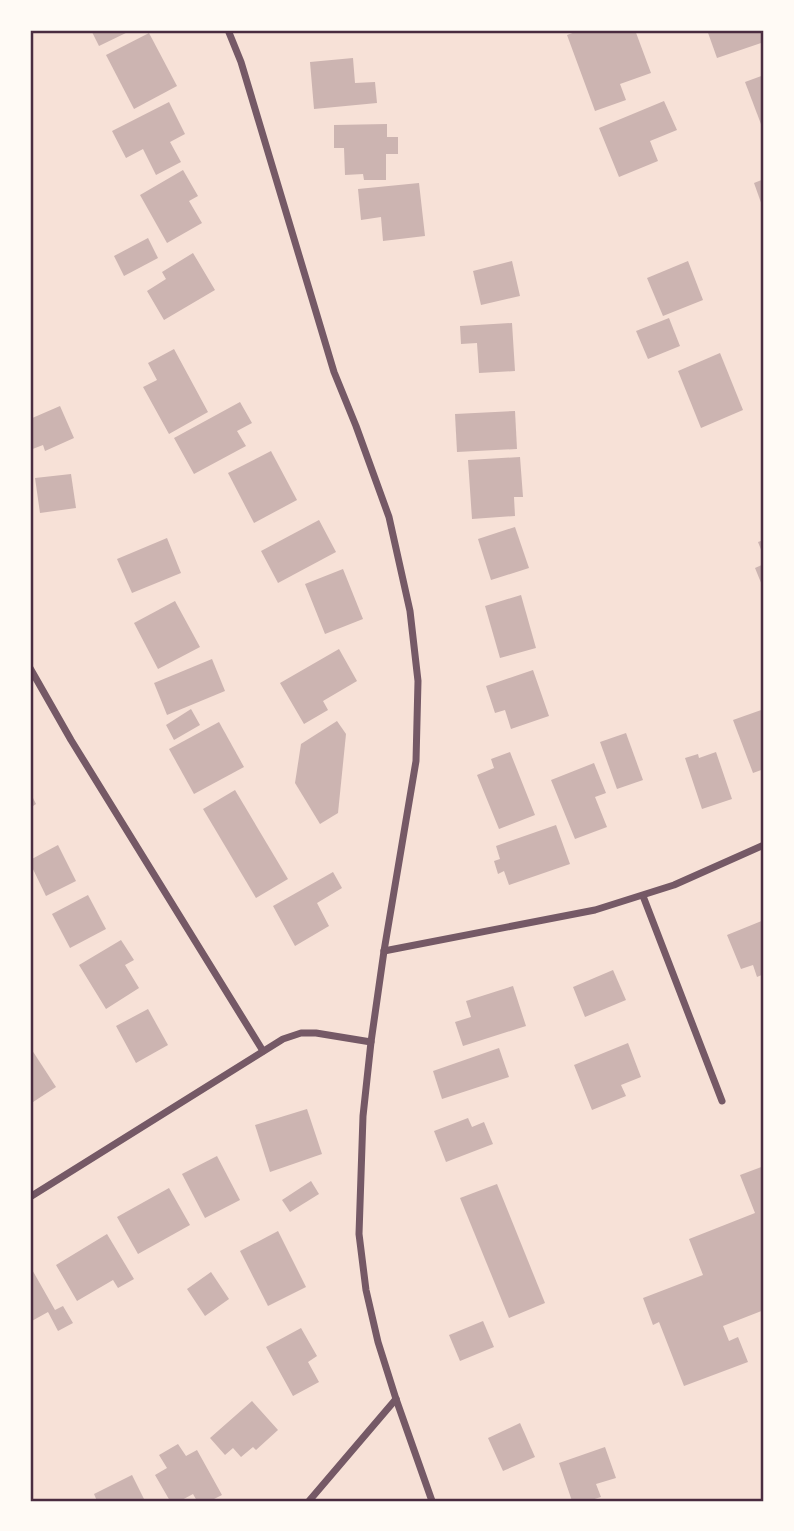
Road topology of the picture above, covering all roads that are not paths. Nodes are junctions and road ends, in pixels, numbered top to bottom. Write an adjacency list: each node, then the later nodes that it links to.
1 (228, 30): 5 (street)
2 (30, 668): 7 (street)
3 (764, 845): 4 (street)
4 (643, 896): 5 (street); 8 (street)
5 (384, 951): 6 (street)
6 (370, 1042): 7 (street); 10 (street)
7 (263, 1051): 9 (street)
8 (722, 1101)
9 (30, 1197)
10 (396, 1399): 11 (street); 12 (street)
11 (309, 1501)
12 (432, 1501)

